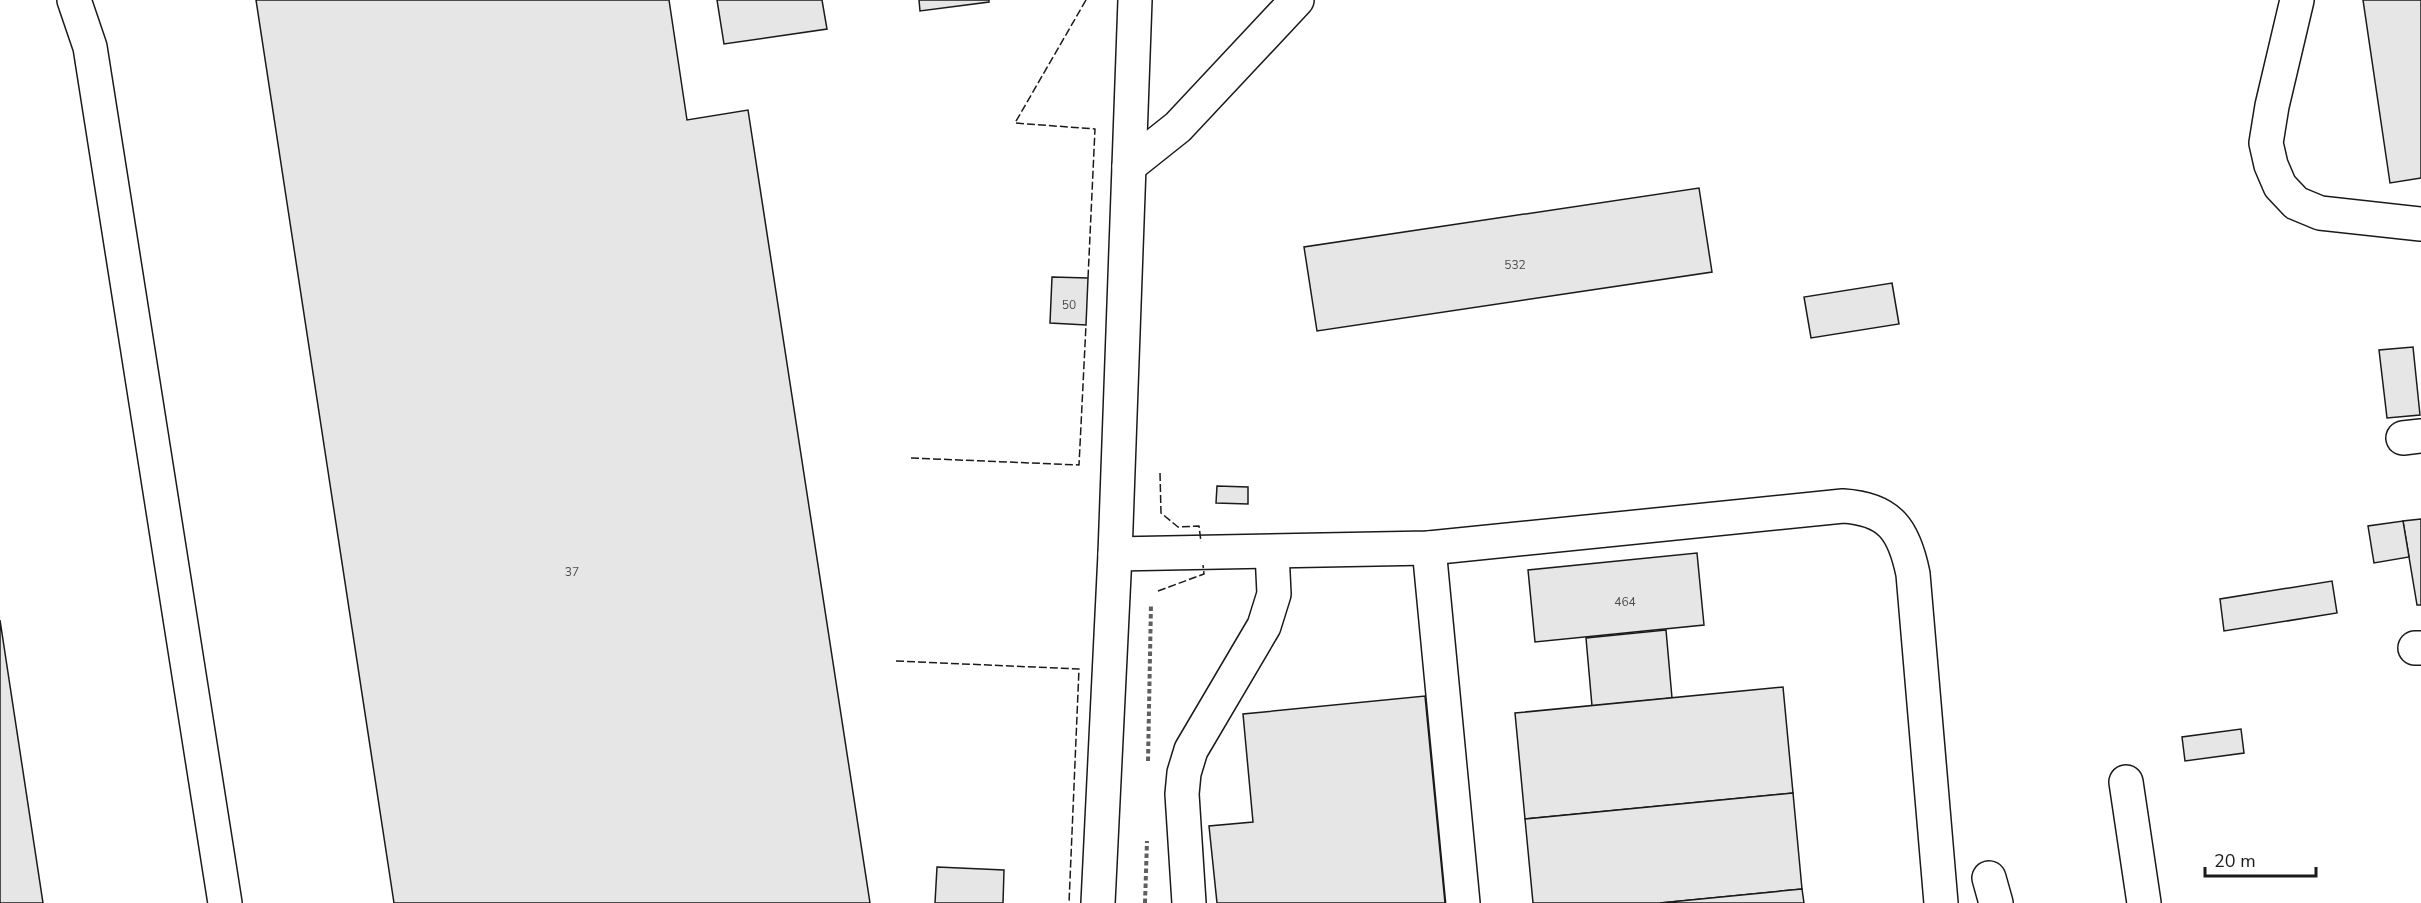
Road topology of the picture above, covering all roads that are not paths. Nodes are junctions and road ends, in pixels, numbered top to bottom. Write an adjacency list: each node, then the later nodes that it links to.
1 (74, 0): 11 (street)
2 (1135, 0): 5 (street)
3 (1297, 0): 5 (street)
4 (2297, 0): 6 (street)
5 (1129, 166): 9 (street)
6 (2421, 224)
7 (1429, 548): 8 (street); 14 (street); 15 (street)
8 (1272, 552): 9 (street); 13 (street)
9 (1115, 555): 12 (street)
10 (2126, 782): 16 (street)
11 (225, 903)
12 (1098, 903)
13 (1189, 903)
14 (1463, 903)
15 (1941, 903)
16 (2144, 903)

